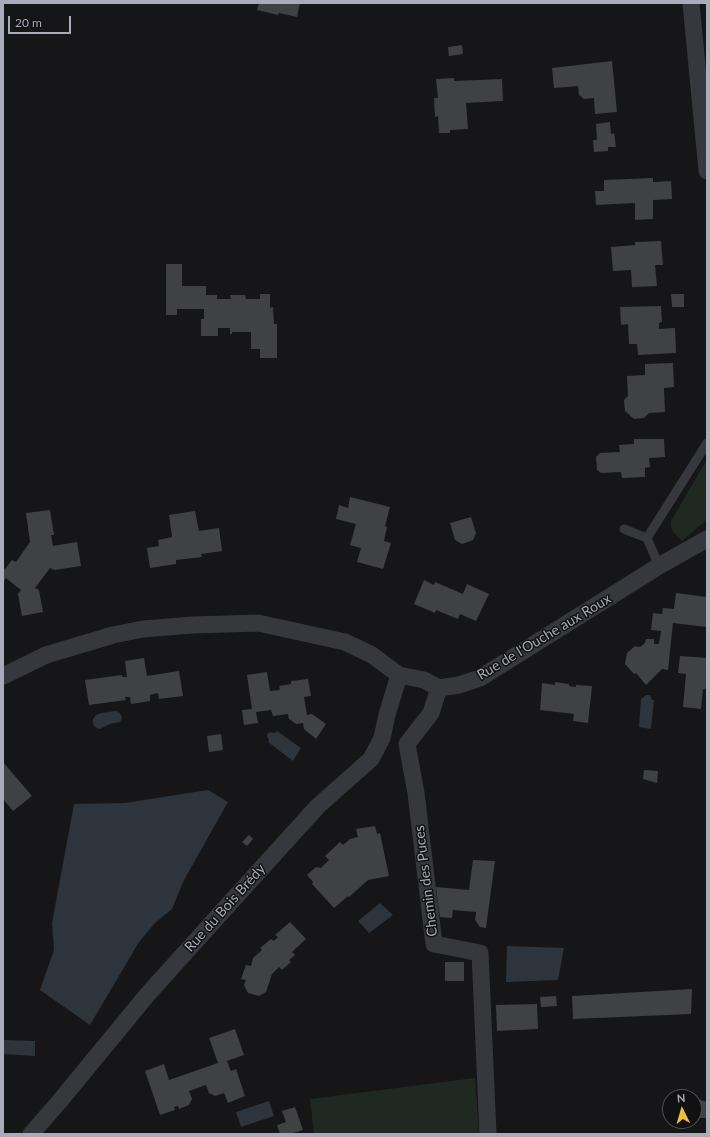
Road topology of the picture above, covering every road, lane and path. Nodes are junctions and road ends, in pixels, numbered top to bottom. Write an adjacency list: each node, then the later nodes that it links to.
1 (691, 3): 2 (street)
2 (707, 171)
3 (707, 443): 5 (lane)
4 (624, 529): 5 (lane)
5 (647, 538): 7 (lane)
6 (707, 539): 7 (street, Rue de l'Ouche aux Roux)
7 (659, 566): 10 (street, Rue de l'Ouche aux Roux)
8 (399, 675): 9 (street); 10 (street); 11 (street, Rue du Bois Brédy)
9 (3, 676)
10 (439, 688): 12 (street, Chemin des Puces)
11 (31, 1134)
12 (488, 1134)

